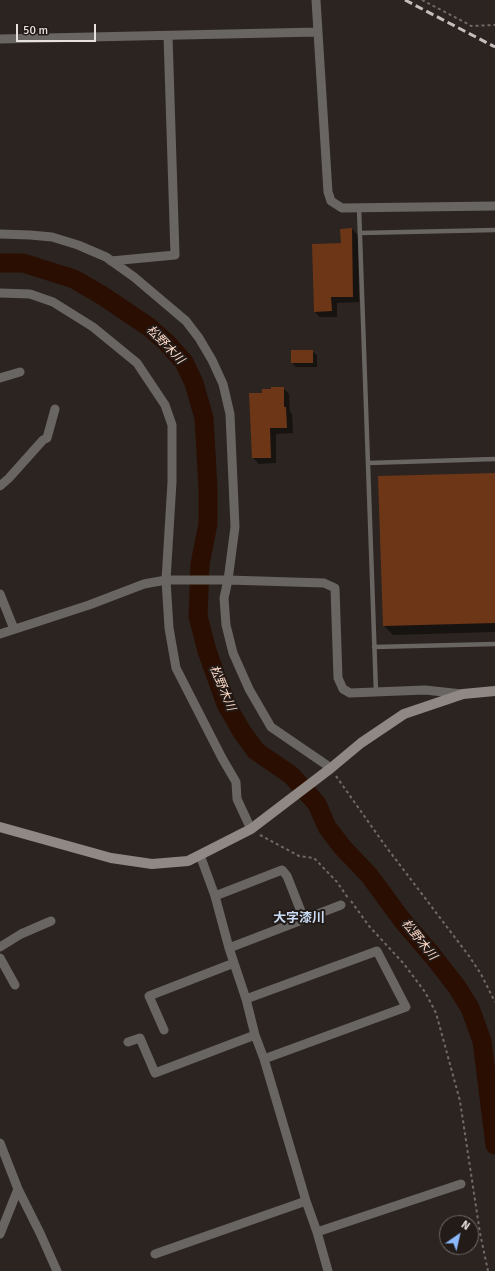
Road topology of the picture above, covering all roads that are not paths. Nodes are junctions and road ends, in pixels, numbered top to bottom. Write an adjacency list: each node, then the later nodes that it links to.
1 (316, 0): 2 (street)
2 (318, 32): 3 (street); 6 (street)
3 (168, 36): 4 (street); 10 (street)
4 (0, 39)
5 (495, 206): 6 (street)
6 (359, 208): 8 (lane)
7 (495, 230): 8 (lane)
8 (360, 233): 16 (lane)
9 (0, 234): 10 (street)
10 (111, 261): 19 (street)
11 (0, 292): 18 (street)
12 (20, 372): 13 (street)
13 (0, 378)
14 (55, 409): 17 (street)
15 (495, 459): 16 (lane)
16 (368, 463): 24 (lane)
17 (0, 486)
18 (166, 580): 19 (street); 21 (street); 29 (street)
19 (228, 580): 26 (street); 28 (street)
20 (0, 594): 21 (street)
21 (14, 629): 22 (street)
22 (0, 634)
23 (495, 644): 24 (lane)
24 (374, 647): 26 (lane)
25 (495, 691): 27 (street)
26 (376, 692): 27 (street)
27 (463, 694): 28 (street)
28 (329, 769): 29 (street)
29 (255, 826): 31 (street)
30 (0, 827): 31 (street)
31 (200, 855): 32 (street)
32 (215, 896): 34 (street); 37 (street)
33 (341, 905): 34 (street)
34 (304, 918): 37 (street)
35 (51, 921): 36 (street)
36 (0, 947)
37 (229, 948): 39 (street)
38 (0, 958): 40 (street)
39 (234, 963): 41 (street); 42 (street)
40 (15, 985)
41 (246, 999): 43 (street); 45 (street)
42 (164, 1030)
43 (255, 1035): 44 (street); 45 (street)
44 (128, 1042)
45 (264, 1059): 49 (street)
46 (0, 1142): 48 (street)
47 (461, 1184): 50 (street)
48 (18, 1189): 51 (street); 54 (street)
49 (306, 1201): 50 (street); 52 (street)
50 (317, 1232): 53 (street)
51 (0, 1234)
52 (155, 1254)
53 (326, 1270)
54 (57, 1271)

